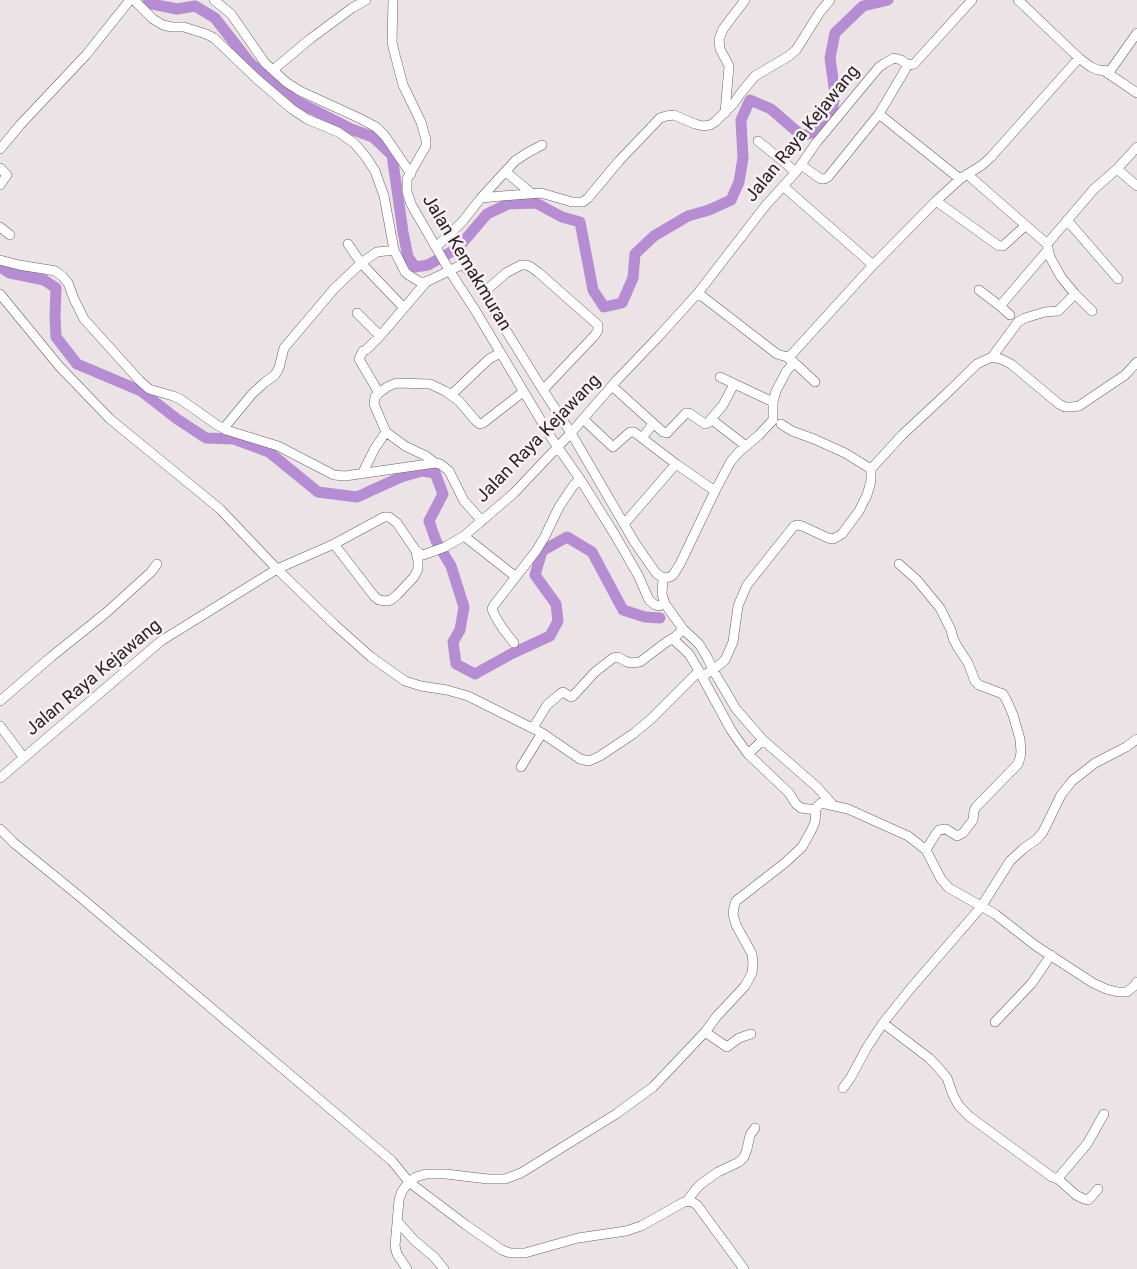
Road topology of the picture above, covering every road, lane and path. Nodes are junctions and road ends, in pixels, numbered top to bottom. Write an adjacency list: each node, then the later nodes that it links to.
1 (130, 0): 22 (street)
2 (134, 0): 15 (street)
3 (214, 0): 13 (street)
4 (366, 0): 13 (street)
5 (393, 0): 27 (street, Jalan Kemakmuran)
6 (745, 0): 17 (street)
7 (830, 0): 17 (street)
8 (972, 0): 12 (street)
9 (1018, 0): 11 (street)
10 (1136, 37): 14 (street)
11 (1079, 58): 14 (street); 28 (street)
12 (908, 65): 18 (street); 24 (street, Jalan Raya Kejawang)
13 (273, 70): 15 (street)
14 (1106, 72): 16 (street)
15 (280, 88): 27 (street); 41 (street)
16 (1137, 93)
17 (725, 113): 32 (street)
18 (879, 114): 24 (street); 28 (street)
19 (758, 141): 24 (street)
20 (542, 145): 26 (street)
21 (1137, 147): 25 (street)
22 (0, 149)
23 (0, 168): 29 (street)
24 (799, 169): 30 (street, Jalan Raya Kejawang)
25 (1117, 170): 31 (street); 35 (street)
26 (506, 172): 32 (street); 33 (street)
27 (410, 174): 42 (street, Jalan Kemakmuran)
28 (964, 176): 34 (street); 37 (street)
29 (0, 185)
30 (784, 186): 45 (street); 50 (street, Jalan Raya Kejawang)
31 (1137, 186)
32 (531, 193): 33 (street)
33 (481, 198): 42 (street)
34 (936, 201): 37 (street); 45 (street)
35 (1067, 220): 40 (street); 46 (street)
36 (0, 226): 38 (street)
37 (1025, 226): 40 (street)
38 (10, 235)
39 (348, 244): 44 (street)
40 (1047, 247): 52 (street); 53 (street)
41 (394, 250): 44 (street); 47 (street)
42 (443, 258): 47 (street); 49 (street); 60 (street, Jalan Kemakmuran)
43 (0, 260): 77 (street)
44 (361, 263): 54 (street); 77 (street)
45 (873, 266): 62 (street)
46 (1118, 279)
47 (427, 281): 54 (street)
48 (979, 290): 53 (street)
49 (484, 293): 59 (street); 68 (street)
50 (698, 293): 62 (street); 67 (street, Jalan Raya Kejawang)
51 (0, 294): 96 (street)
52 (1075, 294): 55 (street); 61 (street)
53 (1000, 306): 57 (street)
54 (404, 308): 58 (street)
55 (1092, 311)
56 (357, 313): 58 (street)
57 (1010, 315)
58 (380, 336): 70 (street)
59 (513, 343): 60 (street); 68 (street)
60 (500, 351): 69 (street, Jalan Kemakmuran); 71 (street)
61 (992, 357): 63 (street); 85 (street)
62 (791, 360): 65 (street); 72 (street)
63 (1137, 362)
64 (720, 377): 66 (street)
65 (815, 382)
66 (734, 384): 72 (street); 73 (street)
67 (612, 386): 74 (street, Jalan Raya Kejawang); 75 (street)
68 (543, 390): 79 (street)
69 (524, 392): 71 (street); 82 (street, Jalan Kemakmuran)
70 (379, 393): 71 (street); 78 (street)
71 (451, 395)
72 (773, 402): 81 (street)
73 (711, 418): 75 (street); 81 (street)
74 (583, 420): 79 (street, Jalan Raya Kejawang); 80 (street)
75 (653, 424): 80 (street)
76 (781, 424): 85 (street)
77 (224, 428): 86 (street)
78 (386, 432): 83 (street); 86 (street)
79 (570, 434): 82 (street, Jalan Raya Kejawang); 90 (street)
80 (642, 438): 84 (street)
81 (746, 446): 88 (street)
82 (558, 447): 87 (street, Jalan Kemakmuran); 89 (street, Jalan Raya Kejawang)
83 (435, 463): 86 (street); 89 (street)
84 (676, 464): 88 (street); 90 (street)
85 (871, 468): 103 (street)
86 (362, 474)
87 (580, 479): 97 (street); 99 (street, Jalan Kemakmuran)
88 (715, 491): 98 (street)
89 (482, 521): 91 (street, Jalan Raya Kejawang)
90 (624, 524): 98 (street)
91 (464, 536): 93 (street, Jalan Raya Kejawang); 97 (street)
92 (334, 544): 93 (street, Jalan Raya Kejawang); 93 (street); 96 (street, Jalan Raya Kejawang)
93 (416, 551)
94 (157, 564): 104 (street)
95 (899, 564): 119 (street)
96 (277, 569): 106 (street); 113 (street, Jalan Raya Kejawang)
97 (516, 577): 102 (street)
98 (663, 578): 99 (street)
99 (665, 604): 100 (street)
100 (683, 629): 101 (street); 103 (street)
101 (673, 638): 103 (street); 106 (street)
102 (514, 643)
103 (706, 672): 107 (street); 109 (street); 112 (street)
104 (0, 701)
105 (0, 726): 113 (street)
106 (532, 728): 107 (street)
107 (541, 734): 114 (street)
108 (1137, 739): 110 (street)
109 (761, 742): 112 (street); 116 (street)
110 (1126, 747): 111 (street); 120 (street)
111 (1137, 752)
112 (749, 753): 117 (street)
113 (24, 758): 115 (street, Jalan Raya Kejawang)
114 (521, 767)
115 (0, 778)
116 (833, 805): 117 (street); 119 (street)
117 (813, 810): 125 (street)
118 (0, 829): 131 (street)
119 (926, 850): 120 (street)
120 (981, 907): 121 (street); 124 (street)
121 (1051, 956): 122 (street); 123 (street)
122 (1137, 982)
123 (995, 1022)
124 (883, 1023): 127 (street); 130 (street)
125 (705, 1032): 126 (street); 131 (street)
126 (751, 1034)
127 (843, 1088)
128 (1104, 1114): 130 (street)
129 (755, 1128): 133 (street)
130 (1058, 1178): 132 (street)
131 (409, 1182): 133 (street); 134 (street)
132 (1098, 1189)
133 (687, 1201): 137 (street)
134 (398, 1222): 135 (street); 136 (street)
135 (407, 1269)
136 (444, 1269)
137 (744, 1269)

